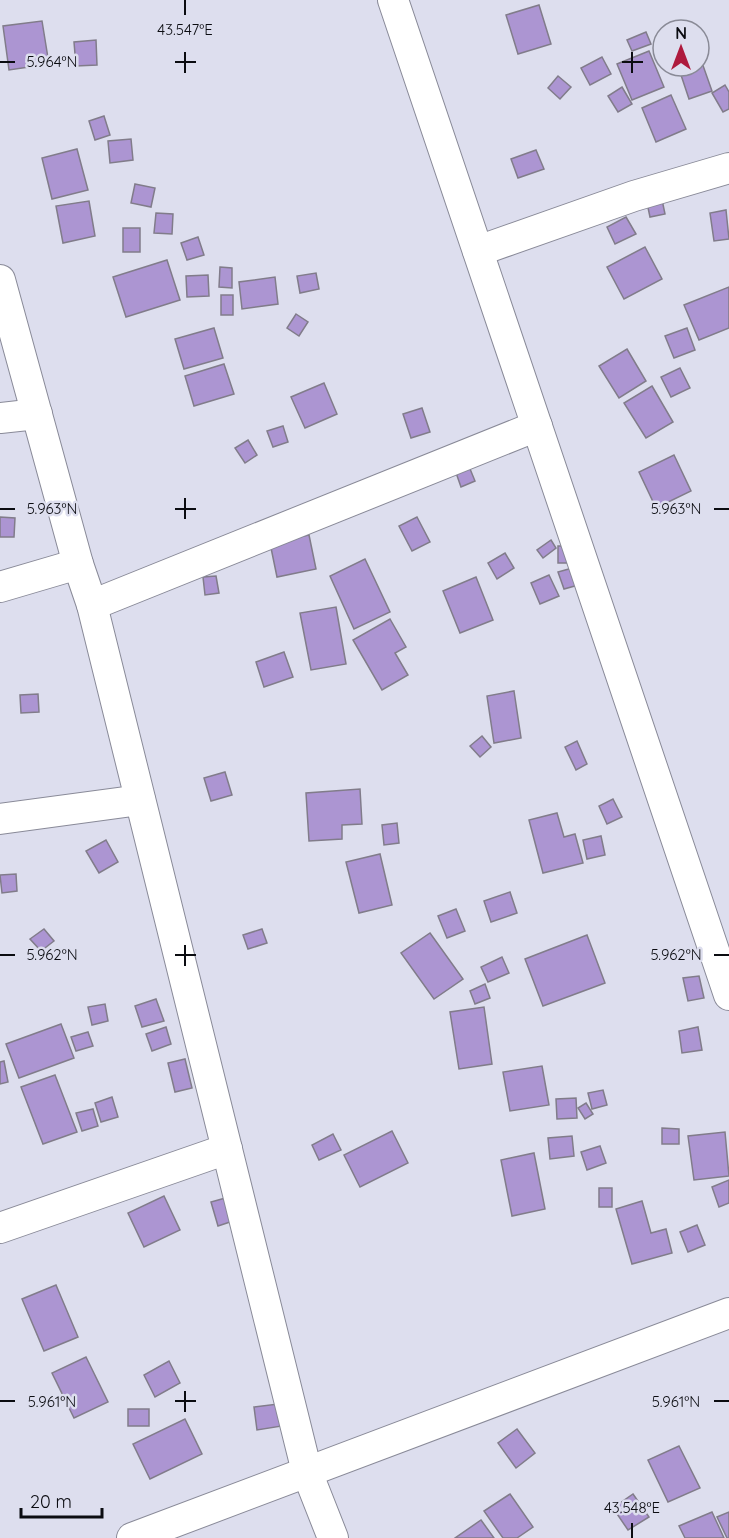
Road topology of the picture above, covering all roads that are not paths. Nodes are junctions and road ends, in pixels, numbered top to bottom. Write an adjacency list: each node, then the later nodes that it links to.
1 (393, 0): 3 (street)
2 (729, 168): 3 (street)
3 (478, 252): 7 (street)
4 (0, 280): 5 (street)
5 (37, 414): 6 (street); 8 (street)
6 (0, 418)
7 (537, 426): 10 (street); 13 (street)
8 (78, 564): 9 (street); 10 (street)
9 (0, 587)
10 (92, 605): 11 (street)
11 (140, 800): 12 (street); 14 (street)
12 (0, 819)
13 (729, 995)
14 (227, 1149): 15 (street); 17 (street)
15 (0, 1228)
16 (729, 1313): 17 (street)
17 (307, 1472): 18 (street); 19 (street)
18 (132, 1538)
19 (333, 1538)

